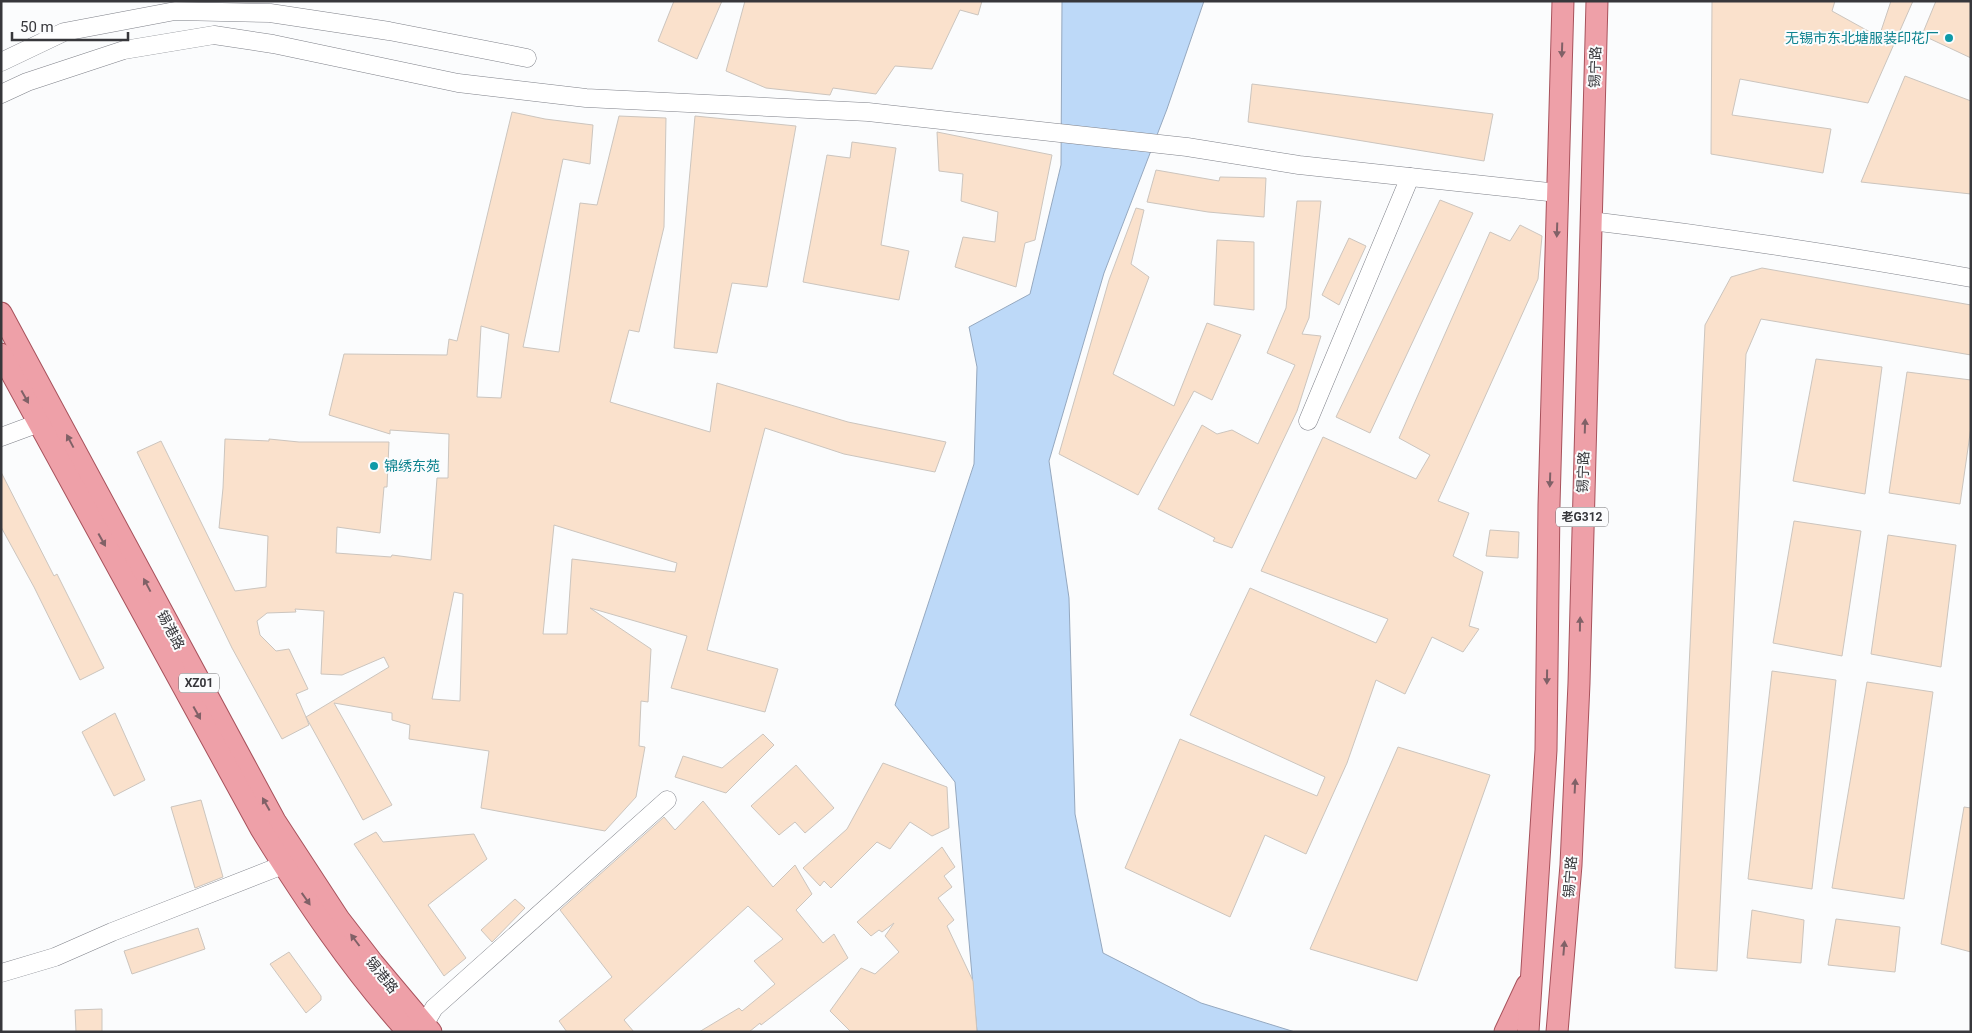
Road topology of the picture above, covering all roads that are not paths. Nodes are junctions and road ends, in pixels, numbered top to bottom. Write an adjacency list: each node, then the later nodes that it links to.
1 (1563, 1): 7 (main road, 老G312, one-way to 7)
2 (1597, 1): 8 (main road, 锡宁路 / 老G312)
3 (527, 58): 4 (street)
4 (1, 62)
5 (1, 94): 6 (street)
6 (1410, 177): 7 (street); 12 (street)
7 (1558, 193): 18 (main road, 老G312, one-way to 18)
8 (1590, 221): 9 (street); 19 (main road, 锡宁路 / 老G312, one-way to 8)
9 (1971, 278)
10 (1, 313): 20 (main road, 锡港路 / XZ01, one-way to 10)
11 (1, 354): 13 (main road, 锡港路 / XZ01, one-way to 13)
12 (1308, 421)
13 (39, 423): 14 (street); 16 (main road, 锡港路 / XZ01, one-way to 16)
14 (1, 437)
15 (667, 800): 20 (street)
16 (284, 865): 17 (street); 20 (main road, 锡港路 / XZ01, one-way to 20)
17 (1, 973)
18 (1532, 973): 21 (main road); 22 (main road, 老G312)
19 (1561, 981): 23 (main road, 锡宁路 / 老G312); 24 (main road)
20 (421, 1029)
21 (1506, 1032)
22 (1528, 1032)
23 (1557, 1032)
24 (1566, 1032)

